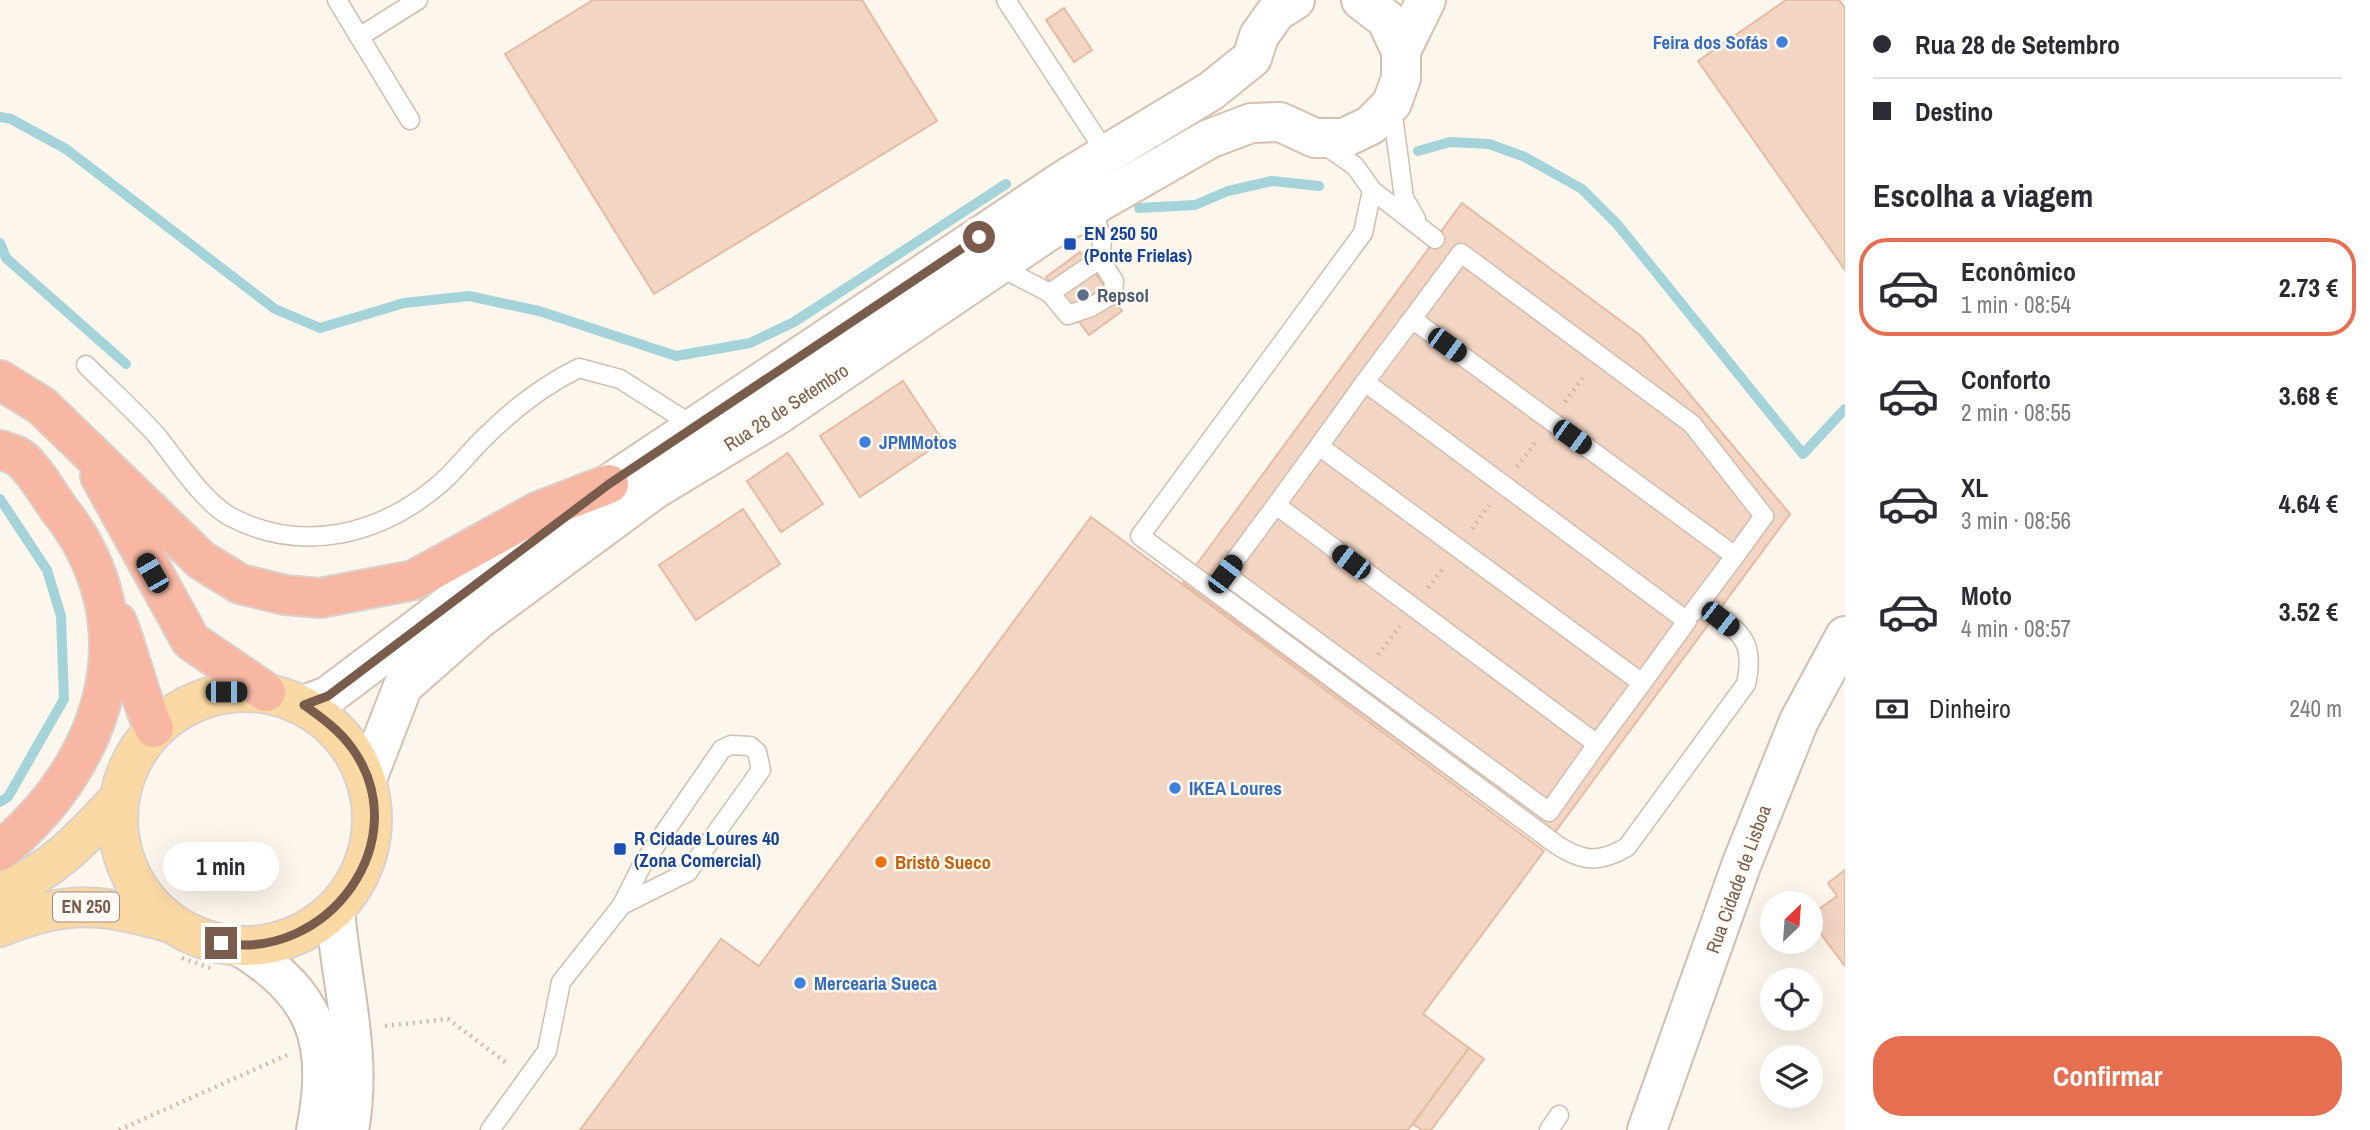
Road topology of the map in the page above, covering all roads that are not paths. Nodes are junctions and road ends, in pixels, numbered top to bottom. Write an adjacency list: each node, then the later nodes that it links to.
1 (337, 0): 7 (lane)
2 (418, 0): 7 (lane)
3 (1006, 0): 14 (lane)
4 (1294, 0): 9 (main road, Rua 28 de Setembro)
5 (1361, 0): 8 (main road)
6 (1426, 0): 8 (main road)
7 (359, 37): 11 (lane)
8 (1401, 51): 10 (main road)
9 (1252, 58): 12 (main road, Rua 28 de Setembro); 14 (main road, Rua 28 de Setembro)
10 (1392, 103): 13 (main road, Rua 28 de Setembro); 17 (lane)
11 (410, 120)
12 (1280, 122): 13 (main road, Rua 28 de Setembro); 16 (main road, Rua 28 de Setembro)
13 (1315, 138): 15 (lane)
14 (1106, 153): 26 (main road, Rua 28 de Setembro)
15 (1372, 190): 17 (lane); 34 (lane)
16 (1092, 204): 19 (lane); 20 (main road, Rua 28 de Setembro)
17 (1419, 225): 18 (lane)
18 (1435, 239)
19 (1100, 259): 21 (lane); 21 (lane)
20 (998, 266): 21 (lane); 42 (main road, Rua 28 de Setembro)
21 (1050, 293)
22 (1412, 319): 25 (lane); 32 (lane); 32 (lane)
23 (86, 365): 26 (lane)
24 (0, 380): 27 (highway)
25 (1365, 382): 28 (lane); 35 (lane)
26 (694, 426): 30 (main road, Rua 28 de Setembro)
27 (86, 446): 30 (highway); 38 (highway)
28 (1319, 446): 31 (lane); 37 (lane)
29 (0, 450): 33 (highway)
30 (609, 484): 39 (main road, Rua 28 de Setembro)
31 (1276, 505): 41 (lane); 41 (lane)
32 (1735, 556): 34 (lane)
33 (98, 571): 40 (highway); 44 (highway)
34 (1700, 603): 35 (lane)
35 (1687, 621): 37 (lane)
36 (1845, 636): 54 (main road, Rua Cidade de Lisboa)
37 (1642, 683): 41 (lane)
38 (266, 692): 39 (main road, EN 250); 40 (main road, EN 250)
39 (304, 705): 42 (main road, EN 250)
40 (154, 728): 43 (main road, EN 250)
41 (1597, 744)
42 (367, 779): 47 (main road, EN 250)
43 (118, 800): 45 (main road, EN 250); 48 (main road, EN 250)
44 (0, 851)
45 (0, 893)
46 (622, 905): 46 (lane); 53 (lane)
47 (335, 909): 50 (main road, EN 250); 52 (main road)
48 (173, 923): 49 (main road, EN 250); 50 (main road, EN 250)
49 (0, 927)
50 (239, 946): 51 (main road)
51 (316, 1130)
52 (349, 1130)
53 (490, 1130)
54 (1647, 1130)

